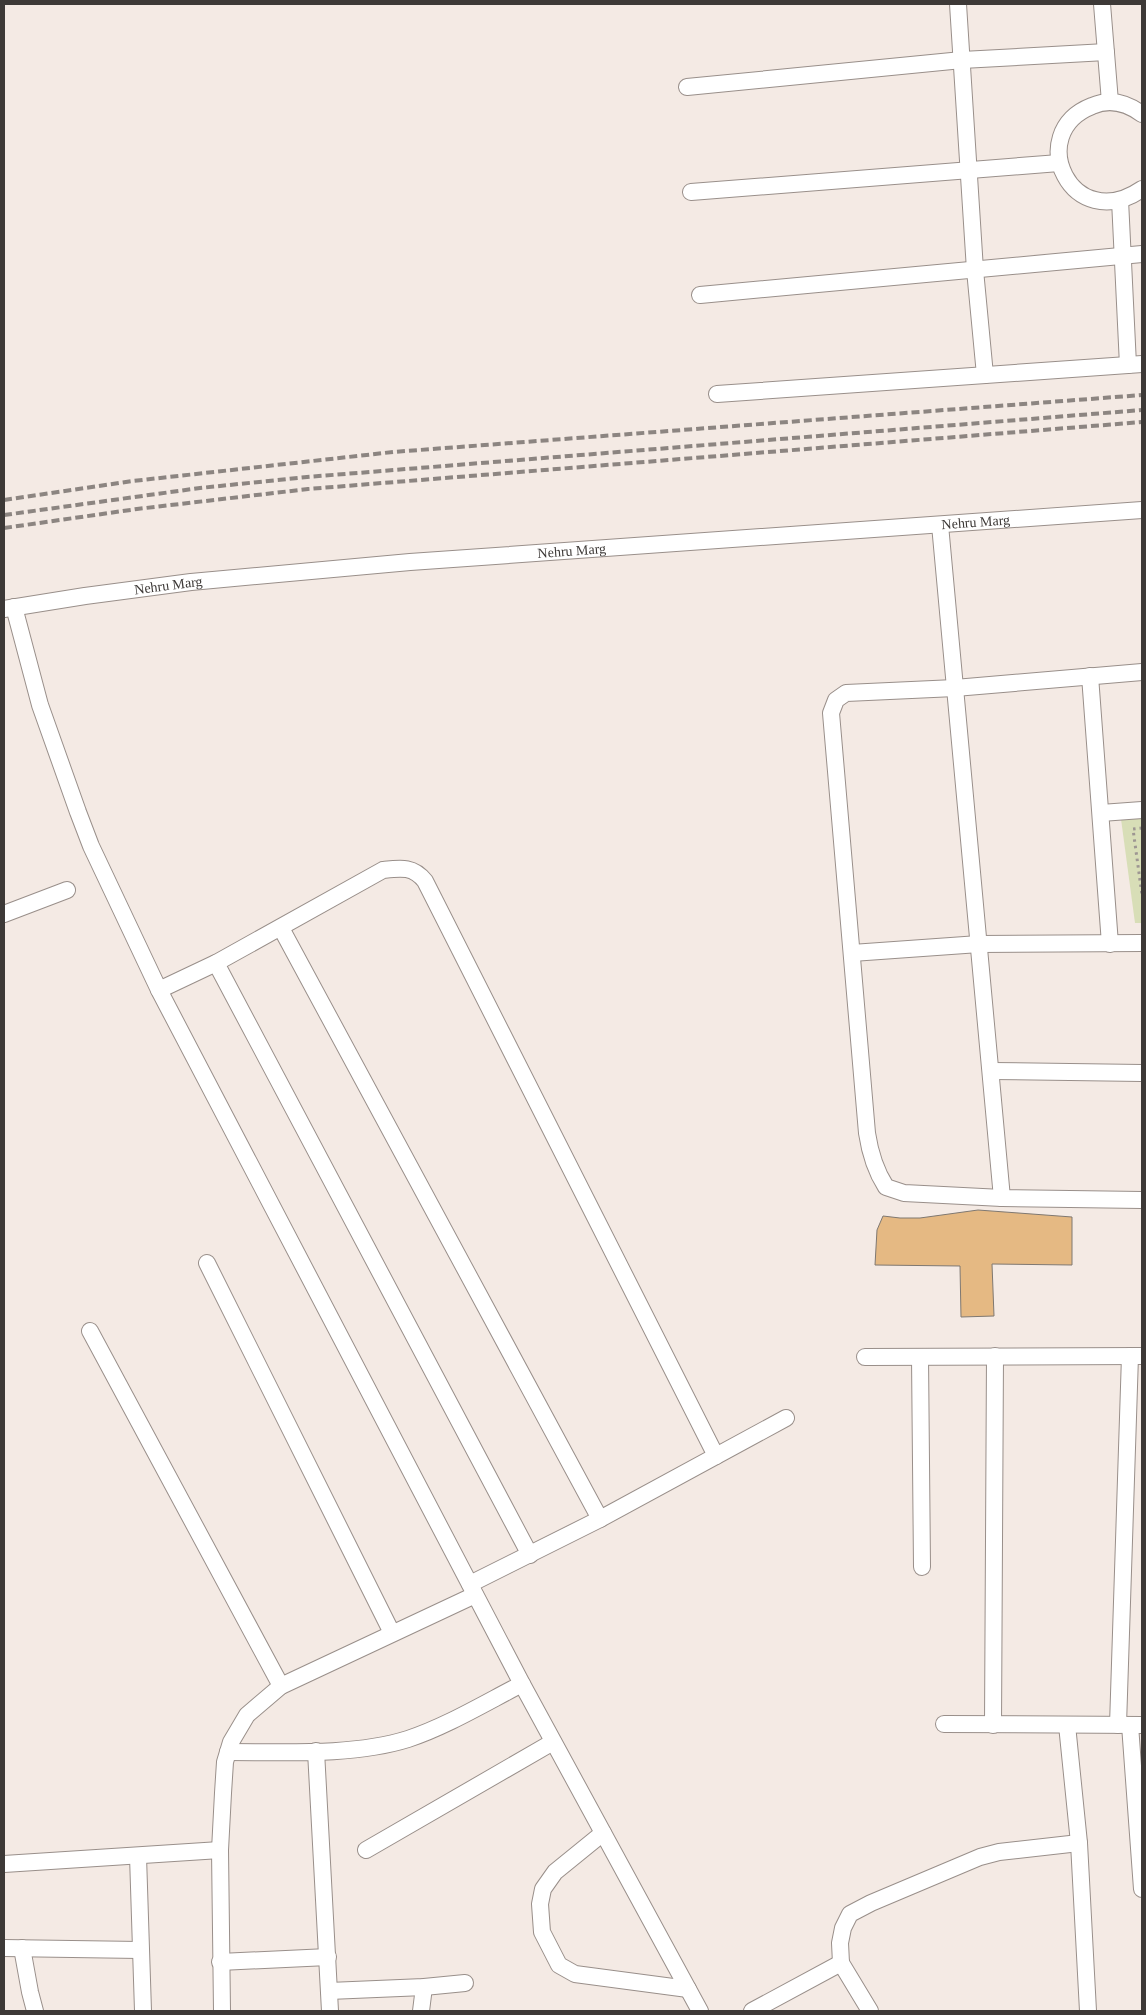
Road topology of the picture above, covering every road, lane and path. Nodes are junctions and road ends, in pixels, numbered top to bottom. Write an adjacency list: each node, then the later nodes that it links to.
1 (958, 4): 4 (street)
2 (1102, 4): 3 (street)
3 (1106, 52): 4 (street); 6 (street)
4 (962, 60): 5 (street); 9 (street)
5 (687, 87)
6 (1110, 102): 7 (street); 8 (street)
7 (1142, 114)
8 (1060, 163): 9 (street); 12 (street)
9 (969, 170): 11 (street); 15 (street)
10 (1142, 189): 12 (street)
11 (691, 192)
12 (1120, 200): 14 (street)
13 (1142, 254): 14 (street)
14 (1123, 256): 15 (street); 17 (street)
15 (975, 270): 16 (street); 18 (street)
16 (700, 295)
17 (1135, 365): 18 (street)
18 (985, 375): 19 (street)
19 (716, 394)
20 (1142, 510): 21 (street, Nehru Marg)
21 (940, 525): 22 (street, Nehru Marg); 25 (street)
22 (9, 608): 38 (street)
23 (1142, 672): 24 (street)
24 (1090, 676): 25 (street); 27 (street)
25 (955, 688): 34 (street); 36 (street)
26 (1142, 810): 27 (street)
27 (1102, 813): 35 (street)
28 (1142, 828): 30 (path)
29 (67, 890): 31 (street)
30 (1142, 895)
31 (4, 914)
32 (281, 928): 37 (street); 50 (street); 51 (street)
33 (1142, 943): 35 (street)
34 (979, 944): 35 (street); 36 (street); 39 (street)
35 (1110, 944)
36 (852, 953): 41 (street)
37 (216, 963): 38 (street); 52 (street)
38 (159, 990): 54 (street)
39 (990, 1071): 40 (street); 41 (street)
40 (1142, 1073)
41 (1002, 1198): 42 (street)
42 (1142, 1200)
43 (207, 1263): 55 (street)
44 (90, 1331): 57 (street)
45 (920, 1356): 46 (street); 48 (street); 53 (street)
46 (995, 1356): 47 (street); 59 (street)
47 (1136, 1356): 61 (street)
48 (865, 1357)
49 (786, 1418): 50 (street)
50 (716, 1456): 51 (street)
51 (600, 1519): 52 (street)
52 (530, 1555): 54 (street)
53 (922, 1568)
54 (472, 1590): 55 (street); 56 (street)
55 (392, 1633): 57 (street)
56 (522, 1684): 62 (street); 63 (street)
57 (281, 1686): 64 (street)
58 (944, 1724): 59 (street)
59 (993, 1724): 60 (street)
60 (1067, 1725): 61 (street); 66 (street)
61 (1130, 1725): 71 (street)
62 (554, 1742): 65 (street); 68 (street)
63 (316, 1751): 64 (street); 75 (street)
64 (228, 1752): 67 (street)
65 (603, 1833): 80 (street); 80 (street)
66 (1079, 1843): 77 (street); 90 (street)
67 (220, 1850): 69 (street); 76 (street)
68 (366, 1850)
69 (138, 1856): 70 (street); 74 (street)
70 (4, 1864)
71 (1142, 1889)
72 (4, 1948): 73 (street)
73 (22, 1948): 74 (street); 82 (street)
74 (140, 1950): 83 (street)
75 (328, 1957): 76 (street); 81 (street)
76 (220, 1962): 84 (street)
77 (841, 1963): 88 (street); 89 (street)
78 (465, 1983): 79 (street)
79 (424, 1987): 81 (street); 86 (street)
80 (688, 1989): 87 (street)
81 (329, 1992): 85 (street)
82 (35, 2011)
83 (143, 2011)
84 (222, 2011)
85 (330, 2011)
86 (421, 2011)
87 (700, 2011)
88 (752, 2011)
89 (870, 2011)
90 (1088, 2011)

